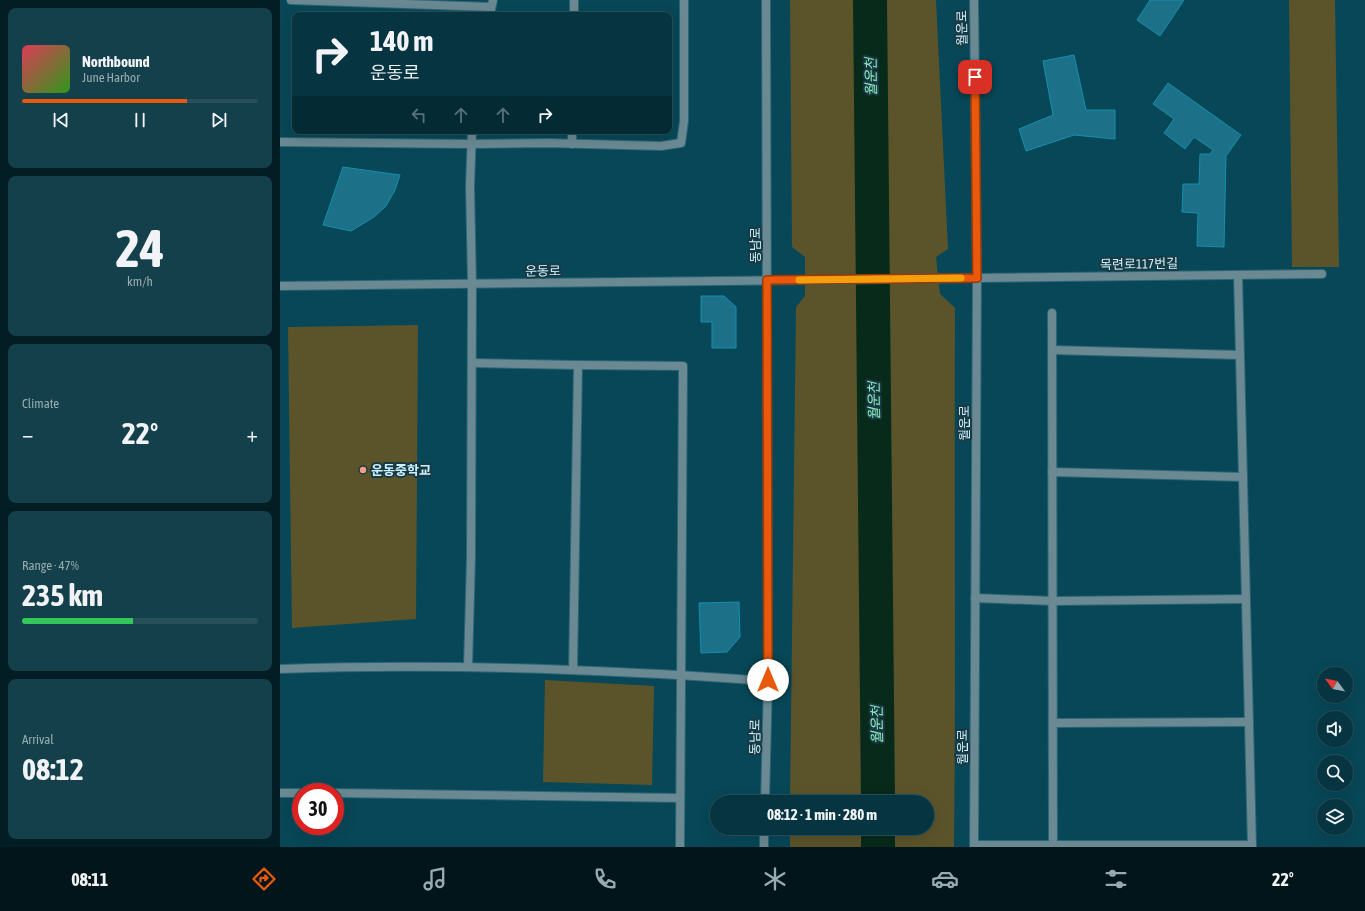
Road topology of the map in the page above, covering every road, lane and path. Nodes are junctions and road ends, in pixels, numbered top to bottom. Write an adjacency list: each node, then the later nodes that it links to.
1 (291, 0): 6 (street)
2 (574, 0): 7 (street)
3 (684, 0): 12 (street)
4 (766, 0): 16 (street, 동남로)
5 (974, 0): 15 (street, 월운로)
6 (491, 7)
7 (574, 12)
8 (472, 134): 11 (street)
9 (572, 134): 12 (street)
10 (280, 142): 11 (street)
11 (471, 144): 12 (street); 18 (street)
12 (572, 144)
13 (1322, 274): 14 (street, 목련로117번길)
14 (1238, 275): 15 (street, 목련로117번길); 22 (street)
15 (977, 278): 17 (street, 목련로117번길); 27 (street, 월운로)
16 (767, 280): 17 (street, 운동로); 18 (street, 운동로); 34 (street, 동남로)
17 (807, 280)
18 (472, 284): 19 (street, 운동로); 23 (street)
19 (280, 286)
20 (1052, 313): 21 (street)
21 (1052, 350): 22 (street); 25 (street)
22 (1240, 355): 26 (street)
23 (472, 363): 24 (street); 30 (street)
24 (578, 365): 32 (street); 33 (street)
25 (1052, 472): 26 (street); 29 (street)
26 (1243, 477): 28 (street)
27 (975, 598): 29 (street); 43 (street, 월운로)
28 (1246, 599): 29 (street); 35 (street)
29 (1052, 601): 36 (street)
30 (468, 667): 31 (street); 32 (street)
31 (280, 669)
32 (573, 670): 33 (street)
33 (681, 674): 34 (street); 41 (street)
34 (768, 680): 40 (street, 동남로)
35 (1249, 722): 36 (street); 45 (street)
36 (1053, 723): 44 (street)
37 (280, 793): 38 (street)
38 (292, 793)
39 (344, 794): 41 (street)
40 (765, 795)
41 (680, 798): 46 (street)
42 (764, 835): 47 (street)
43 (974, 846): 44 (street)
44 (1053, 846): 45 (street)
45 (1252, 846)
46 (680, 847)
47 (764, 847)

